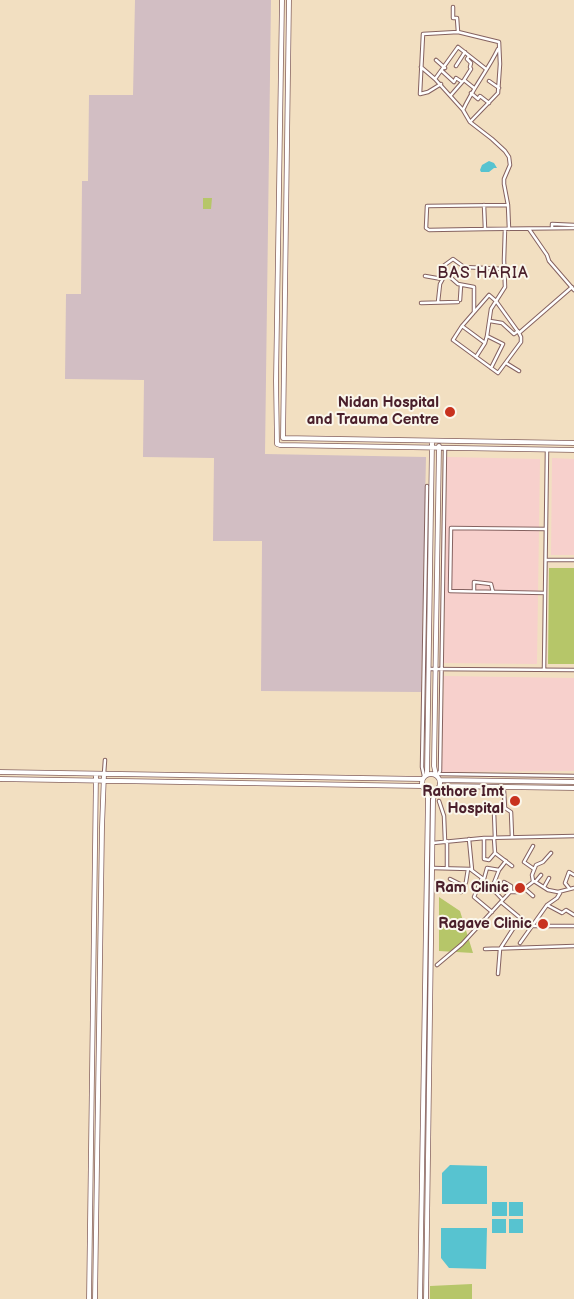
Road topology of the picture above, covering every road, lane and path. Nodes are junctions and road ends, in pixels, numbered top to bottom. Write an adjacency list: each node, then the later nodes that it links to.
1 (282, 0): 55 (street)
2 (289, 0): 52 (street)
3 (452, 7): 4 (street)
4 (458, 32): 5 (street); 10 (street)
5 (499, 48): 12 (street); 14 (street)
6 (465, 52): 7 (street); 9 (street); 11 (street)
7 (469, 56): 12 (street); 17 (street)
8 (436, 60): 11 (street)
9 (456, 66)
10 (421, 67): 16 (street); 19 (street)
11 (444, 68): 13 (street)
12 (486, 70): 20 (street)
13 (442, 71): 16 (street); 17 (street)
14 (499, 71): 15 (street); 21 (street)
15 (495, 76)
16 (436, 79): 19 (street)
17 (463, 81): 20 (street); 23 (street)
18 (489, 81): 21 (street)
19 (441, 84): 23 (street)
20 (474, 88): 22 (street)
21 (499, 88): 24 (street)
22 (471, 93): 24 (street); 25 (street)
23 (451, 95): 25 (street)
24 (489, 103): 26 (street)
25 (463, 110): 26 (street)
26 (470, 122): 27 (street)
27 (508, 205): 28 (street); 32 (street)
28 (484, 206): 31 (street); 31 (street)
29 (574, 226): 30 (street)
30 (529, 228): 32 (street); 38 (street)
31 (485, 229): 32 (street)
32 (507, 229): 33 (street)
33 (504, 269): 34 (street); 39 (street)
34 (446, 273): 36 (street); 37 (street)
35 (425, 276): 36 (street)
36 (442, 279): 40 (street)
37 (461, 284): 40 (street); 42 (street)
38 (573, 289): 45 (street)
39 (496, 301): 42 (street); 43 (street); 45 (street)
40 (438, 302): 41 (street)
41 (421, 303)
42 (474, 313): 44 (street)
43 (490, 321): 45 (street); 46 (street)
44 (462, 326): 47 (street); 48 (street)
45 (518, 332): 49 (street)
46 (487, 336): 47 (street); 50 (street)
47 (485, 343): 48 (street)
48 (476, 357): 50 (street)
49 (506, 363): 50 (street); 51 (street)
50 (491, 368)
51 (519, 371)
52 (283, 438): 53 (street); 55 (street)
53 (432, 441): 54 (street); 57 (street)
54 (440, 441): 56 (street); 58 (street)
55 (276, 442): 57 (street)
56 (574, 443)
57 (432, 448): 58 (street); 62 (street)
58 (438, 448): 59 (street); 70 (street)
59 (445, 449): 60 (street); 71 (street)
60 (547, 450): 61 (street); 63 (street)
61 (574, 450)
62 (429, 516): 69 (street); 80 (street)
63 (546, 529): 64 (street); 66 (street)
64 (546, 560): 65 (street); 68 (street)
65 (574, 560)
66 (474, 592): 67 (street); 67 (street)
67 (493, 592): 68 (street)
68 (545, 593): 72 (street)
69 (429, 669): 70 (street); 80 (street)
70 (435, 669): 71 (street); 78 (street)
71 (441, 669): 72 (street); 78 (street)
72 (544, 670): 73 (street)
73 (574, 670)
74 (105, 760): 77 (street)
75 (0, 772): 76 (street)
76 (96, 774): 77 (street); 82 (street)
77 (104, 774): 80 (street); 83 (street)
78 (438, 776): 79 (street); 80 (street); 84 (street); 86 (street)
79 (574, 776)
80 (424, 777): 85 (street)
81 (0, 779): 82 (street)
82 (96, 781): 83 (street); 93 (street)
83 (104, 781): 85 (street); 94 (street)
84 (574, 782)
85 (422, 786): 88 (street)
86 (440, 786): 87 (street); 89 (street)
87 (574, 788)
88 (426, 790): 89 (street); 119 (street)
89 (435, 791): 101 (street)
90 (504, 792): 96 (street)
91 (439, 802): 100 (street)
92 (478, 810): 98 (street)
93 (96, 827): 94 (street); 144 (street)
94 (102, 827): 145 (street)
95 (574, 836): 96 (street)
96 (512, 837): 98 (street)
97 (484, 838): 98 (street); 99 (street); 103 (street)
98 (495, 838): 103 (street)
99 (470, 839): 100 (street); 109 (street)
100 (446, 841): 101 (street); 108 (street)
101 (433, 843): 107 (street)
102 (533, 846): 110 (street)
103 (495, 853): 105 (street)
104 (551, 853): 110 (street)
105 (506, 862): 106 (street); 111 (street)
106 (512, 866)
107 (433, 868): 108 (street); 120 (street)
108 (447, 868): 109 (street)
109 (470, 869): 114 (street); 121 (street)
110 (534, 869): 117 (street)
111 (498, 870): 114 (street); 123 (street)
112 (541, 875): 117 (street)
113 (574, 875): 124 (street)
114 (483, 878): 123 (street); 133 (street)
115 (550, 878): 122 (street)
116 (450, 879): 121 (street)
117 (534, 881): 122 (street); 126 (street)
118 (504, 882): 127 (street)
119 (426, 885): 120 (street); 148 (street)
120 (433, 885): 149 (street)
121 (464, 886): 128 (street)
122 (544, 887): 129 (street)
123 (492, 888): 131 (street)
124 (569, 888): 125 (street); 129 (street)
125 (574, 888)
126 (524, 889): 127 (street); 130 (street)
127 (512, 891): 131 (street)
128 (461, 892)
129 (560, 893): 132 (street)
130 (533, 896)
131 (502, 900): 133 (street); 135 (street)
132 (548, 904): 134 (street); 136 (street)
133 (492, 912): 142 (street)
134 (574, 915)
135 (520, 918): 136 (street); 141 (street)
136 (532, 926): 137 (street); 138 (street)
137 (574, 926)
138 (520, 943)
139 (574, 946): 141 (street)
140 (485, 949): 141 (street)
141 (500, 949): 143 (street)
142 (437, 965)
143 (498, 974)
144 (89, 1281): 145 (street); 146 (street)
145 (96, 1281): 147 (street)
146 (89, 1299)
147 (95, 1299)
148 (420, 1299)
149 (426, 1299)

